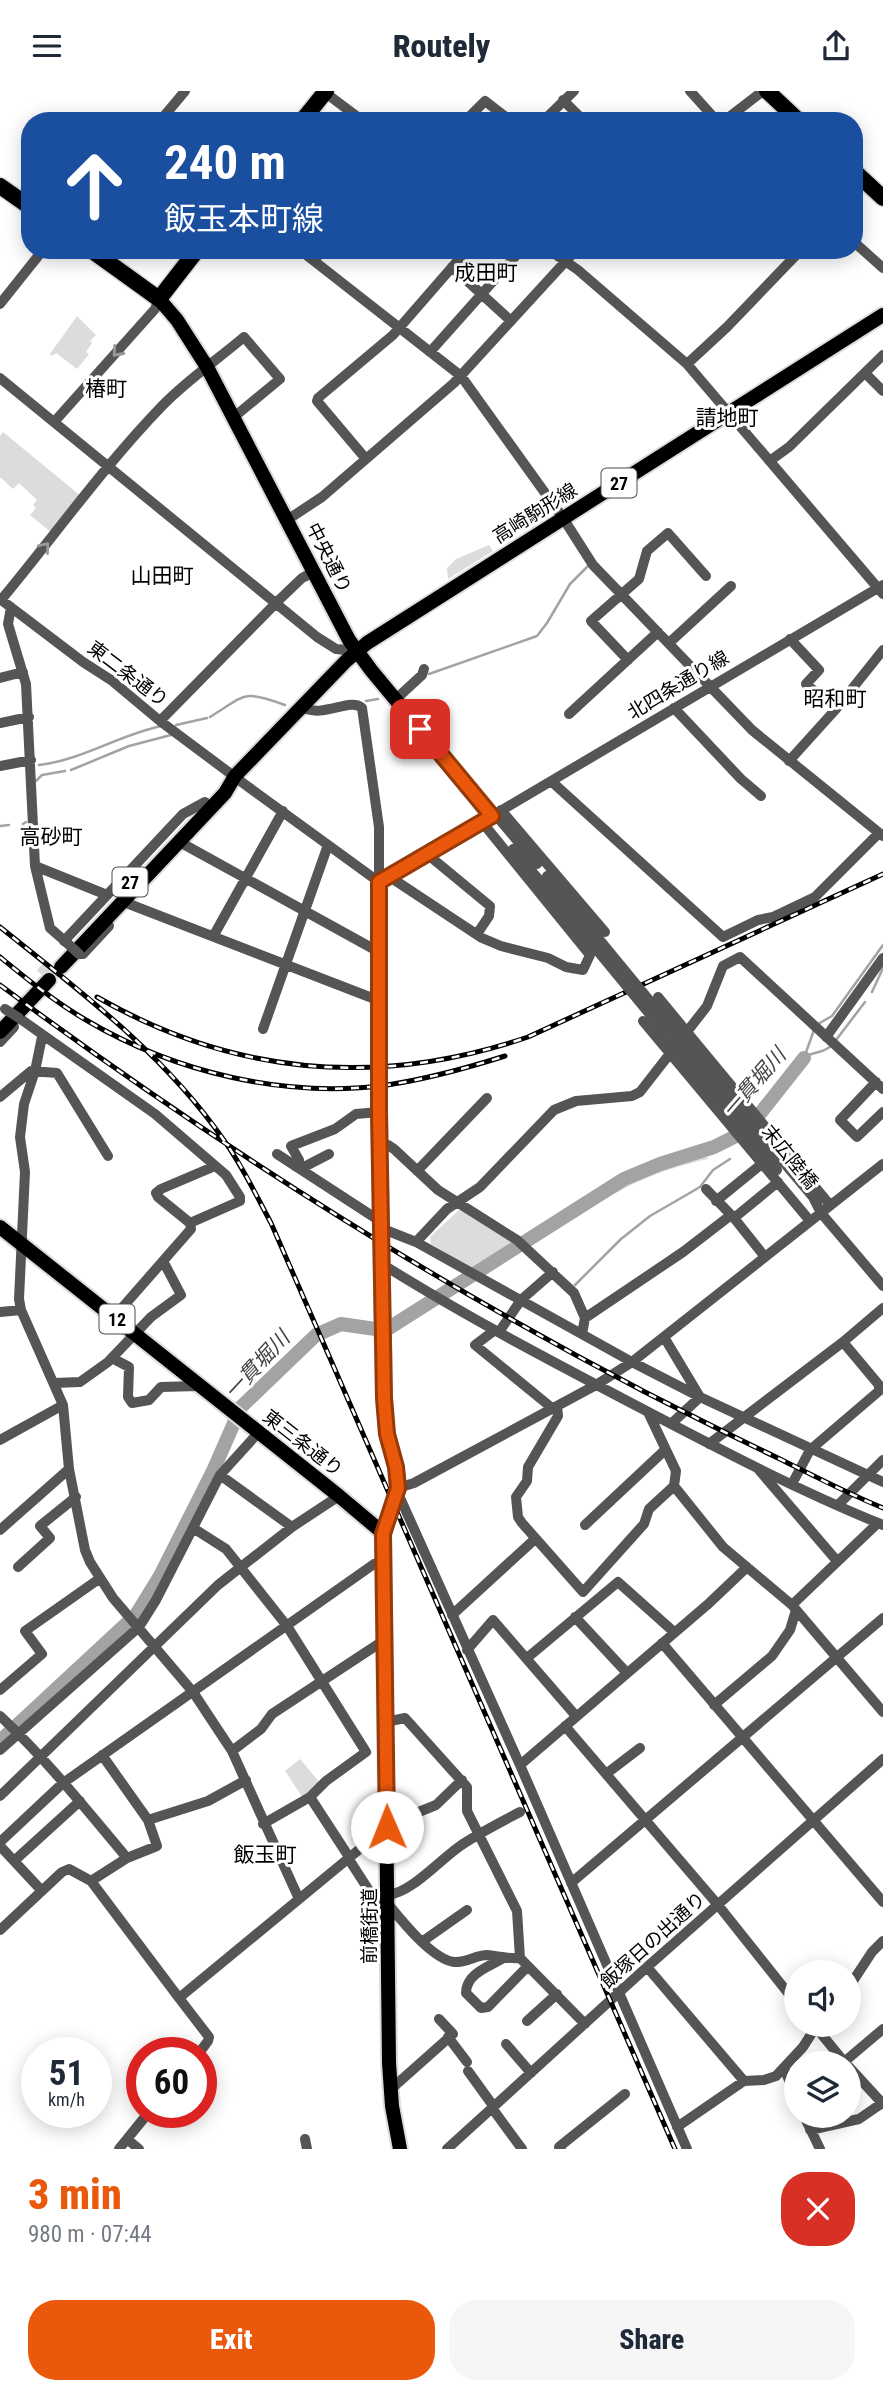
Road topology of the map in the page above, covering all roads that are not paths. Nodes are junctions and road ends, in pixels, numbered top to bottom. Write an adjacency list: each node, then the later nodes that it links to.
1 (185, 91): 7 (street)
2 (574, 91): 6 (street)
3 (690, 91): 14 (street)
4 (765, 91): 15 (street); 16 (highway)
5 (325, 92): 8 (highway); 9 (street)
6 (563, 100): 12 (street); 13 (street)
7 (168, 112)
8 (309, 112)
9 (351, 112)
10 (474, 112): 11 (street)
11 (500, 112)
12 (552, 112)
13 (575, 112)
14 (709, 112)
15 (736, 112)
16 (789, 112)
17 (863, 185): 19 (highway)
18 (2, 191): 20 (highway)
19 (883, 198)
20 (21, 202)
21 (863, 250): 31 (street)
22 (36, 259): 34 (street)
23 (103, 259): 33 (highway)
24 (190, 259): 33 (highway)
25 (459, 259): 30 (street)
26 (513, 259): 32 (street)
27 (792, 259): 40 (street)
28 (313, 260): 37 (street)
29 (565, 260): 36 (street); 40 (street)
30 (452, 267): 32 (street); 37 (street)
31 (883, 268)
32 (481, 294): 36 (street); 38 (street)
33 (159, 299): 41 (main road, 中央通り); 48 (street, one-way to 48)
34 (0, 304)
35 (883, 315): 46 (main road, 高崎駒形線 / 27)
36 (510, 321): 43 (street)
37 (400, 328): 38 (street); 49 (street)
38 (430, 352): 43 (street)
39 (883, 355): 42 (street)
40 (687, 364): 46 (street)
41 (207, 367): 47 (main road, 中央通り); 47 (street); 51 (street)
42 (865, 373): 45 (street); 50 (street)
43 (461, 376): 49 (street); 52 (street)
44 (1, 380): 48 (street)
45 (883, 391)
46 (729, 413): 50 (street); 52 (main road, 高崎駒形線 / 27)
47 (234, 417): 53 (main road, 中央通り)
48 (55, 421): 51 (street)
49 (366, 459): 53 (street)
50 (771, 460): 57 (street)
51 (109, 467): 59 (street); 60 (street, one-way to 51)
52 (563, 518): 58 (street); 65 (main road, 高崎駒形線 / 27)
53 (287, 520): 54 (main road, 中央通り)
54 (314, 572): 59 (street); 65 (main road, 中央通り)
55 (706, 576): 58 (street)
56 (731, 586): 63 (street)
57 (881, 589): 62 (street, 北四条通り線)
58 (622, 594): 61 (street); 66 (street)
59 (276, 603): 65 (street); 77 (street)
60 (4, 604): 68 (street); 77 (street, 東二条通り)
61 (658, 632): 63 (street); 66 (street)
62 (790, 639): 70 (street, 北四条通り線); 74 (street)
63 (668, 643): 70 (street)
64 (883, 650): 74 (street)
65 (356, 651): 71 (main road, 中央通り); 72 (main road, 高崎駒形線 / 27)
66 (628, 660): 75 (street)
67 (424, 669): 71 (street)
68 (23, 672): 69 (street); 76 (street)
69 (0, 678)
70 (710, 686): 73 (street, 北四条通り線); 80 (street)
71 (396, 699): 87 (main road, 中央通り)
72 (302, 707): 82 (main road, 高崎駒形線 / 27); 94 (street)
73 (674, 708): 83 (street, 北四条通り線); 84 (street)
74 (836, 709): 80 (street)
75 (569, 714)
76 (29, 717): 78 (street); 79 (street)
77 (160, 721): 82 (street, 東二条通り)
78 (0, 723)
79 (31, 760): 81 (street); 92 (street)
80 (789, 761): 88 (street)
81 (0, 766)
82 (235, 776): 85 (main road, 高崎駒形線 / 27); 86 (street, 東二条通り)
83 (551, 781): 87 (street, 北四条通り線); 88 (street)
84 (761, 796)
85 (212, 806): 89 (street); 96 (street); 105 (main road, 高崎駒形線 / 27)
86 (283, 811): 90 (street, 東二条通り); 93 (street)
87 (492, 816): 91 (main road); 95 (street); 95 (street, 末広陸橋)
88 (881, 834)
89 (185, 845): 93 (street); 97 (street)
90 (328, 845): 94 (street, 東二条通り); 98 (street)
91 (427, 854): 94 (main road); 100 (street)
92 (35, 866): 96 (street); 102 (street)
93 (246, 877): 98 (street); 101 (street)
94 (385, 878): 100 (street, 東二条通り); 103 (main road)
95 (545, 881): 99 (street); 100 (street, 東二条通り); 125 (street, 末広陸橋, bridge)
96 (107, 895): 102 (street)
97 (129, 904): 101 (street); 102 (street, bridge)
98 (304, 910): 103 (street); 106 (street)
99 (605, 932)
100 (477, 934)
101 (214, 935): 106 (street)
102 (65, 941)
103 (379, 952): 108 (main road)
104 (883, 958): 116 (street)
105 (58, 964)
106 (286, 964): 108 (street); 112 (street)
107 (658, 996): 114 (street)
108 (380, 1002): 123 (main road)
109 (1, 1010): 110 (street, bridge); 113 (main road)
110 (20, 1019): 115 (street); 117 (street)
111 (643, 1020): 118 (street)
112 (263, 1029)
113 (0, 1032)
114 (686, 1032): 116 (street); 118 (street); 125 (street)
115 (42, 1037): 119 (street); 132 (street)
116 (826, 1037): 120 (street)
117 (0, 1042)
118 (671, 1054): 125 (street); 138 (street)
119 (35, 1071): 121 (street); 129 (street); 147 (street)
120 (880, 1086): 124 (street)
121 (0, 1097)
122 (487, 1098): 134 (street)
123 (379, 1112): 126 (main road); 133 (street)
124 (883, 1112)
125 (750, 1129): 130 (street); 139 (street); 140 (street, 末広陸橋)
126 (381, 1145): 134 (street); 144 (main road)
127 (277, 1154): 133 (street)
128 (329, 1154): 133 (street)
129 (108, 1156)
130 (763, 1163): 135 (street); 137 (street)
131 (883, 1164): 139 (street)
132 (215, 1166): 143 (street); 143 (street)
133 (298, 1167): 144 (street)
134 (418, 1171): 138 (street)
135 (778, 1182): 141 (street); 142 (street)
136 (706, 1189): 137 (street)
137 (716, 1201): 141 (street)
138 (456, 1202): 146 (street); 151 (street)
139 (830, 1205): 140 (street)
140 (821, 1213): 142 (street); 152 (street)
141 (732, 1216): 148 (street); 158 (street)
142 (810, 1221): 148 (street)
143 (190, 1223): 149 (street)
144 (383, 1226): 146 (street); 150 (main road)
145 (0, 1227): 147 (main road, 東三条通り / 12)
146 (416, 1242): 153 (street)
147 (20, 1243): 155 (street); 157 (main road, 東三条通り / 12)
148 (765, 1257): 162 (street)
149 (163, 1261): 157 (street); 161 (street)
150 (382, 1266): 159 (street); 189 (main road)
151 (553, 1272): 153 (street); 158 (street)
152 (883, 1286)
153 (521, 1300): 159 (street); 160 (street)
154 (883, 1308): 163 (street)
155 (21, 1310): 156 (street); 166 (street)
156 (0, 1312)
157 (114, 1317): 161 (main road, 東三条通り / 12)
158 (585, 1318): 160 (street)
159 (497, 1331): 168 (street); 172 (street)
160 (582, 1334): 165 (street)
161 (135, 1335): 164 (street); 167 (main road, 東三条通り / 12)
162 (663, 1337): 165 (street); 170 (street)
163 (843, 1342): 169 (street); 174 (street)
164 (113, 1358): 166 (street); 167 (street)
165 (632, 1362): 168 (street); 170 (street)
166 (54, 1383): 171 (street)
167 (199, 1385): 176 (main road, 東三条通り / 12)
168 (596, 1385): 172 (street); 173 (street)
169 (881, 1393): 180 (street)
170 (700, 1397): 174 (street); 175 (street)
171 (64, 1405): 177 (street); 183 (street)
172 (554, 1407): 189 (street); 199 (street)
173 (648, 1412): 175 (street); 179 (street)
174 (742, 1418): 178 (street); 180 (street)
175 (671, 1424): 178 (street)
176 (258, 1433): 184 (street); 190 (main road, 東三条通り / 12)
177 (0, 1440)
178 (709, 1444): 182 (street)
179 (665, 1450): 188 (street); 194 (street)
180 (810, 1450): 185 (street); 187 (street)
181 (883, 1460): 185 (street)
182 (756, 1467): 187 (street); 200 (street)
183 (69, 1469): 191 (street); 197 (street)
184 (220, 1475): 195 (street); 196 (street)
185 (866, 1475): 186 (street); 192 (street)
186 (883, 1482)
187 (792, 1484): 192 (street)
188 (674, 1486): 204 (street); 206 (street)
189 (397, 1491): 198 (main road); 209 (street)
190 (339, 1496): 195 (street); 198 (main road, 東三条通り / 12)
191 (76, 1497): 203 (street); 205 (street)
192 (838, 1505): 193 (street)
193 (880, 1524): 200 (street)
194 (585, 1525)
195 (292, 1527): 202 (street)
196 (193, 1528): 202 (street); 212 (street)
197 (0, 1530)
198 (383, 1534): 201 (main road, 前橋街道)
199 (535, 1539): 206 (street); 209 (street)
200 (836, 1561): 208 (street)
201 (384, 1562): 213 (street); 215 (main road, 前橋街道)
202 (240, 1566): 213 (street); 217 (street)
203 (18, 1567)
204 (747, 1567): 208 (street); 214 (street)
205 (99, 1579): 212 (street); 223 (street)
206 (583, 1593): 207 (street)
207 (593, 1603): 210 (street); 214 (street)
208 (794, 1607): 219 (street); 225 (street)
209 (452, 1615): 218 (street)
210 (575, 1617): 220 (street); 221 (street)
211 (883, 1618): 219 (street)
212 (135, 1622): 217 (street); 231 (street)
213 (288, 1626): 222 (street); 224 (street)
214 (674, 1632): 216 (street)
215 (386, 1639): 222 (street); 229 (main road, 前橋街道)
216 (662, 1643): 221 (street); 225 (street)
217 (155, 1646): 224 (street); 237 (street)
218 (467, 1650): 220 (street); 239 (street)
219 (836, 1657): 226 (street); 232 (street)
220 (527, 1658): 228 (street)
221 (627, 1673): 228 (street)
222 (323, 1681): 235 (street); 245 (street)
223 (0, 1690)
224 (193, 1692): 235 (street); 236 (street)
225 (714, 1706): 232 (street)
226 (883, 1712)
227 (0, 1716): 231 (street)
228 (576, 1716): 230 (street)
229 (386, 1722): 242 (street); 252 (main road, 前橋街道)
230 (565, 1726): 239 (street); 240 (street)
231 (15, 1730): 234 (street); 237 (street)
232 (742, 1737): 249 (street); 250 (street)
233 (640, 1748): 240 (street)
234 (0, 1751)
235 (232, 1751): 241 (street)
236 (102, 1755): 243 (street); 248 (street)
237 (42, 1757): 243 (street); 244 (street)
238 (883, 1759): 250 (street, 飯塚日の出通り)
239 (520, 1765): 259 (street)
240 (606, 1774): 249 (street)
241 (246, 1780): 248 (street); 251 (street)
242 (462, 1780): 252 (street); 253 (street)
243 (64, 1783): 246 (street); 254 (street)
244 (0, 1796)
245 (310, 1797): 251 (street); 255 (street)
246 (80, 1801): 256 (street); 257 (street)
247 (520, 1812): 253 (street)
248 (148, 1820): 256 (street)
249 (645, 1820): 259 (street); 264 (street)
250 (813, 1821): 263 (street); 264 (street, 飯塚日の出通り)
251 (263, 1824): 261 (street)
252 (387, 1827): 255 (street); 262 (main road, 前橋街道)
253 (479, 1834): 262 (street); 271 (street)
254 (0, 1844): 257 (street)
255 (348, 1857): 261 (street); 266 (street)
256 (127, 1858): 258 (street)
257 (14, 1861): 260 (street)
258 (91, 1881): 260 (street); 277 (street)
259 (571, 1883): 276 (street)
260 (42, 1891): 267 (street)
261 (299, 1899): 277 (street)
262 (388, 1900): 266 (main road, 前橋街道); 268 (street)
263 (883, 1902)
264 (718, 1905): 272 (street, 飯塚日の出通り); 274 (street)
265 (467, 1910): 268 (street)
266 (388, 1920): 293 (main road, 前橋街道)
267 (0, 1930)
268 (423, 1941): 270 (street)
269 (883, 1941): 273 (street)
270 (502, 1959): 271 (street); 271 (street)
271 (523, 1963): 275 (street)
272 (647, 1967): 276 (street, 飯塚日の出通り); 292 (street)
273 (861, 1969)
274 (784, 1988)
275 (557, 1994): 279 (street); 280 (street)
276 (619, 1994): 280 (street, 飯塚日の出通り); 297 (street)
277 (179, 1998): 284 (street)
278 (439, 2019): 283 (street)
279 (527, 2021)
280 (585, 2024): 290 (street, 飯塚日の出通り)
281 (463, 2025): 283 (street)
282 (883, 2029): 288 (street)
283 (451, 2036): 293 (street); 296 (street)
284 (209, 2037)
285 (825, 2037): 287 (street)
286 (506, 2044): 290 (street)
287 (836, 2051)
288 (860, 2051)
289 (784, 2068): 292 (street)
290 (531, 2073): 296 (street, 飯塚日の出通り)
291 (861, 2080): 295 (street)
292 (744, 2081): 297 (street)
293 (390, 2091): 304 (main road, 前橋街道)
294 (625, 2094): 307 (street)
295 (883, 2104): 299 (street)
296 (493, 2107): 305 (street, 飯塚日の出通り); 306 (street)
297 (677, 2127): 308 (street)
298 (136, 2128): 300 (street)
299 (810, 2130): 301 (street)
300 (127, 2139): 302 (street); 303 (street)
301 (814, 2147)
302 (118, 2149)
303 (139, 2149)
304 (400, 2149)
305 (447, 2149)
306 (522, 2149)
307 (561, 2149)
308 (687, 2149)

